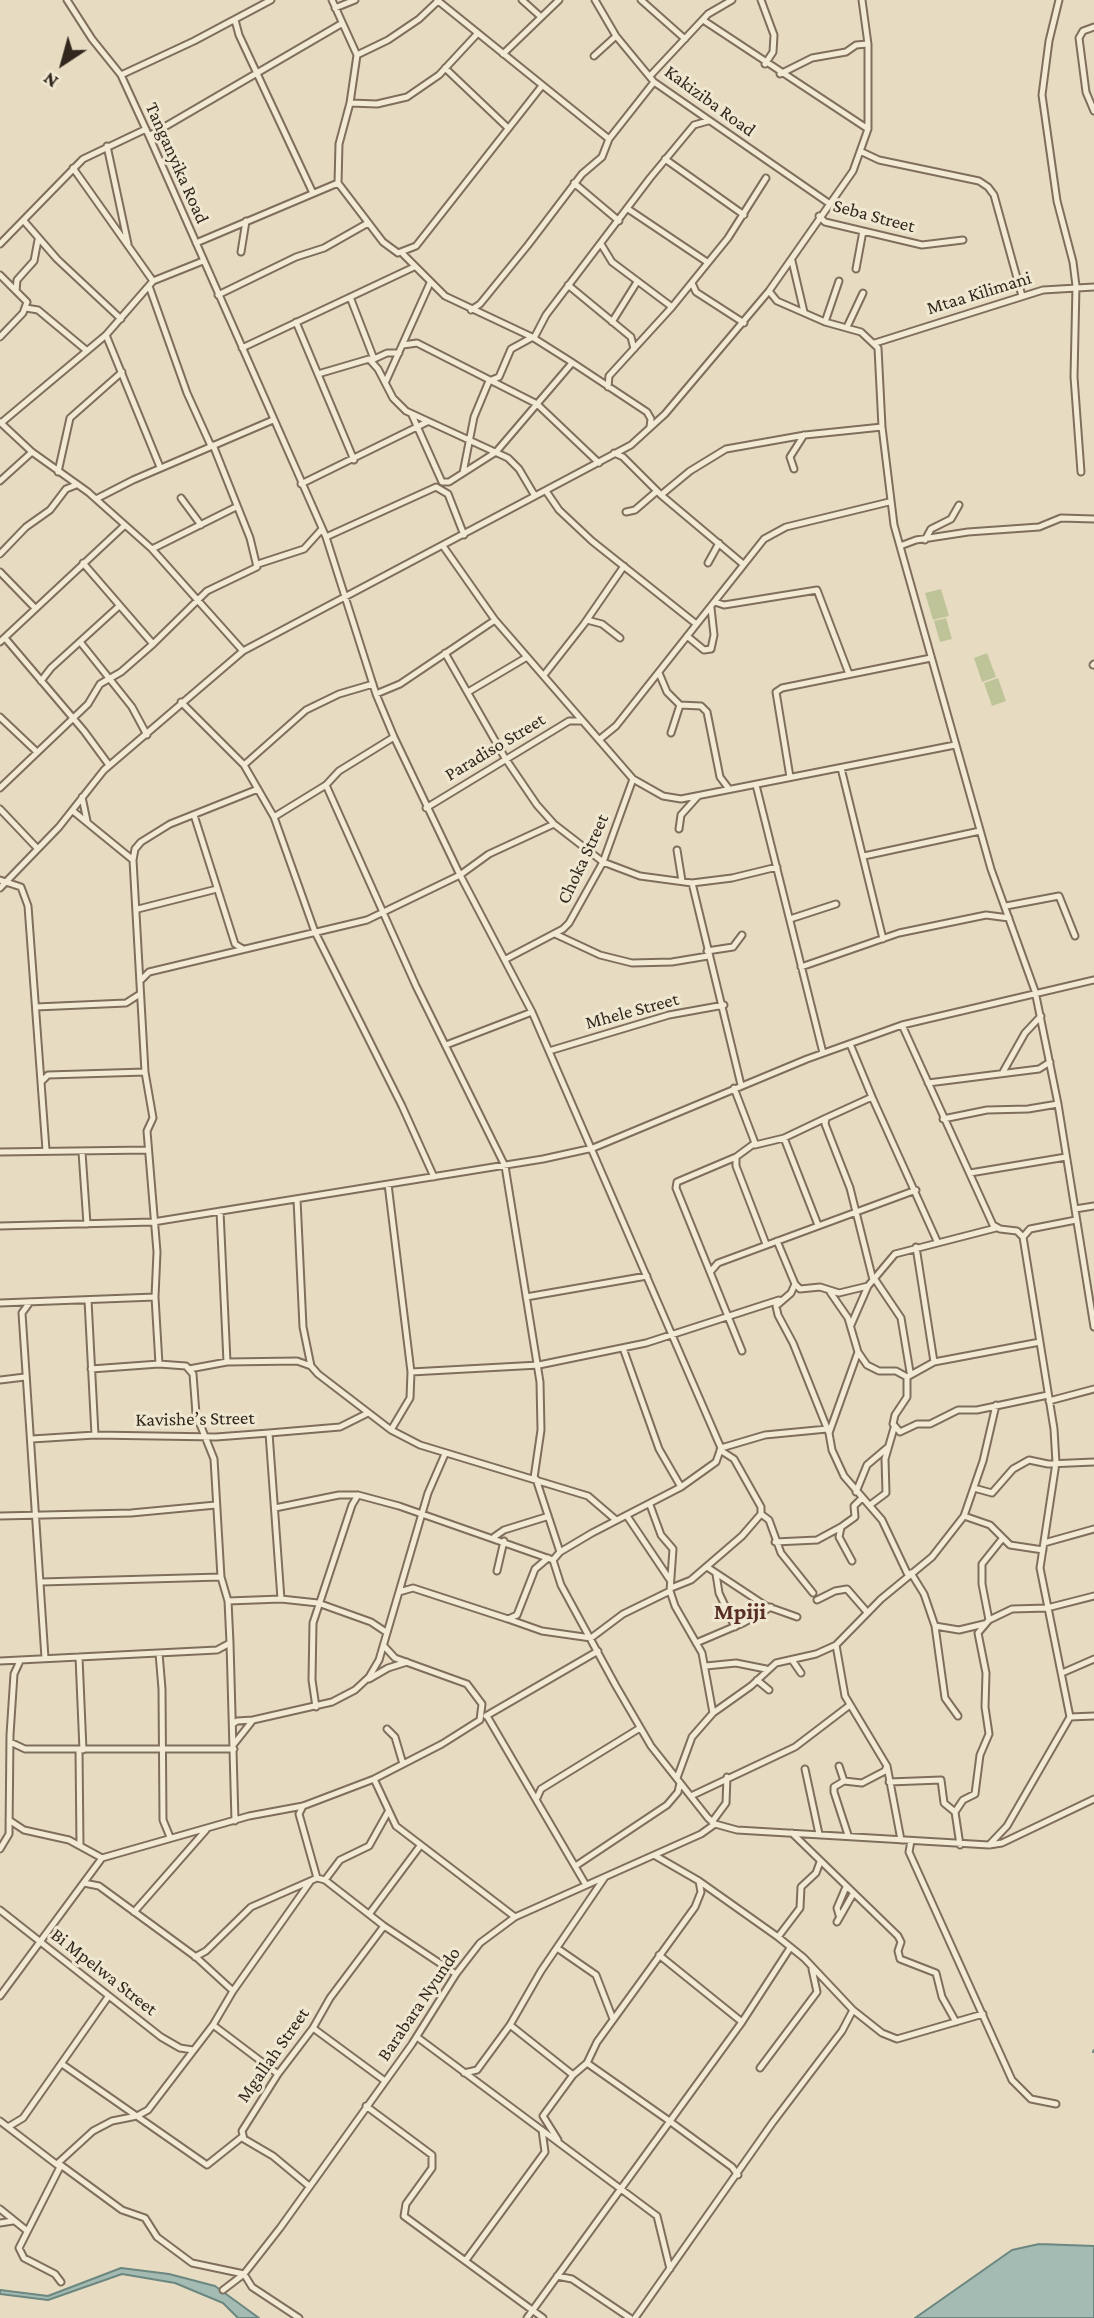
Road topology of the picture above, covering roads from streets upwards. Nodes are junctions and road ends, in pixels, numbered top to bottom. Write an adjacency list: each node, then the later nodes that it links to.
1 (67, 0): 32 (street, Tanganyika Road)
2 (271, 0): 13 (street)
3 (331, 0): 15 (street)
4 (355, 0): 15 (street)
5 (438, 0): 21 (street); 26 (street)
6 (522, 0): 16 (street)
7 (558, 0): 16 (street)
8 (641, 0): 23 (street)
9 (732, 0): 18 (street)
10 (761, 0): 28 (street)
11 (862, 0): 24 (street)
12 (1059, 0): 82 (street)
13 (261, 2): 17 (street)
14 (598, 2): 22 (street, Kakiziba Road)
15 (335, 8): 19 (street)
16 (541, 17): 25 (street)
17 (235, 20): 30 (street); 32 (street)
18 (703, 20): 23 (street); 28 (street)
19 (341, 24): 26 (street); 30 (street)
20 (1094, 27): 35 (street)
21 (478, 33): 25 (street); 29 (street)
22 (616, 36): 27 (street); 33 (street, Kakiziba Road)
23 (685, 38): 33 (street)
24 (868, 44): 31 (street); 42 (street)
25 (503, 54): 34 (street)
26 (356, 55): 36 (street)
27 (594, 56)
28 (765, 64): 31 (street)
29 (445, 68): 36 (street); 41 (street)
30 (256, 73): 43 (street); 52 (street)
31 (780, 74): 42 (street)
32 (121, 75): 43 (street, Tanganyika Road)
33 (652, 79): 37 (street, Kakiziba Road); 44 (street)
34 (541, 87): 41 (street); 44 (street)
35 (1092, 100): 38 (street)
36 (350, 103): 50 (street)
37 (691, 109): 39 (street, Kakiziba Road); 40 (street)
38 (1094, 111)
39 (708, 121): 40 (street); 53 (street, Kakiziba Road)
40 (694, 125): 47 (street)
41 (508, 128): 69 (street)
42 (868, 129): 46 (street)
43 (147, 132): 45 (street); 64 (street, Tanganyika Road)
44 (609, 139): 51 (street)
45 (107, 146): 48 (street); 67 (street)
46 (862, 152): 53 (street); 88 (street)
47 (665, 159): 54 (street); 55 (street)
48 (73, 168): 57 (street); 67 (street)
49 (766, 178): 55 (street)
50 (338, 183): 52 (street); 60 (street)
51 (574, 183): 59 (street); 90 (street)
52 (312, 191): 58 (street)
53 (830, 204): 56 (street)
54 (628, 209): 59 (street); 72 (street)
55 (744, 215): 72 (street)
56 (819, 216): 61 (street, Seba Street); 70 (street)
57 (24, 221): 62 (street); 65 (street)
58 (246, 221): 64 (street); 68 (street)
59 (619, 221): 66 (street)
60 (368, 223): 69 (street); 87 (street)
61 (863, 231): 63 (street, Seba Street); 74 (street)
62 (38, 240): 84 (street); 96 (street)
63 (963, 240)
64 (195, 243): 71 (street, Tanganyika Road)
65 (0, 244)
66 (601, 244): 77 (street); 81 (street)
67 (128, 247): 79 (street)
68 (241, 252)
69 (403, 254): 73 (street)
70 (792, 260): 85 (street); 94 (street)
71 (203, 261): 79 (street); 87 (street, Tanganyika Road)
72 (707, 262): 78 (street)
73 (414, 267): 80 (street); 89 (street)
74 (856, 270)
75 (0, 275): 84 (street)
76 (839, 281): 97 (street)
77 (637, 282): 91 (street); 99 (street)
78 (692, 283): 91 (street); 100 (street)
79 (151, 284): 96 (street); 132 (street)
80 (430, 284): 93 (street); 102 (street)
81 (568, 285): 99 (street); 105 (street)
82 (1076, 286): 83 (street, Mtaa Kilimani); 88 (street, Mtaa Kilimani); 143 (street)
83 (1094, 287)
84 (16, 291): 92 (street)
85 (769, 291): 94 (street); 100 (street)
86 (863, 293): 101 (street)
87 (218, 295): 109 (street, Tanganyika Road)
88 (1022, 296): 107 (street, Mtaa Kilimani)
89 (350, 297): 98 (street); 113 (street)
90 (485, 298): 93 (street); 95 (street)
91 (672, 307): 111 (street)
92 (26, 308): 104 (street); 110 (street)
93 (471, 310): 95 (street)
94 (804, 312): 97 (street)
95 (486, 317): 105 (street)
96 (121, 319): 103 (street)
97 (825, 321): 101 (street)
98 (296, 322): 109 (street); 116 (street)
99 (612, 322): 111 (street)
100 (744, 323): 128 (street)
101 (847, 327): 107 (street)
102 (411, 329): 106 (street); 108 (street)
103 (106, 335): 110 (street); 115 (street)
104 (0, 337)
105 (533, 338): 114 (street); 120 (street)
106 (418, 343): 108 (street); 120 (street)
107 (875, 343): 129 (street)
108 (403, 345): 112 (street)
109 (242, 348): 124 (street, Tanganyika Road)
110 (86, 350): 126 (street)
111 (634, 350): 117 (street)
112 (398, 353): 113 (street); 118 (street)
113 (374, 361): 116 (street); 118 (street)
114 (572, 363): 119 (street); 122 (street)
115 (122, 372): 140 (street); 142 (street)
116 (318, 374): 138 (street)
117 (609, 376): 119 (street); 121 (street)
118 (386, 381): 123 (street)
119 (599, 381): 121 (street)
120 (489, 382): 122 (street); 131 (street)
121 (608, 387): 128 (street)
122 (537, 404): 135 (street); 139 (street)
123 (412, 415): 125 (street); 127 (street)
124 (273, 419): 132 (street); 146 (street, Tanganyika Road)
125 (428, 422): 127 (street); 131 (street)
126 (1, 423): 134 (street)
127 (416, 427): 138 (street); 144 (street)
128 (650, 427): 133 (street)
129 (882, 427): 130 (street); 153 (street)
130 (804, 435): 141 (street); 149 (street)
131 (468, 439): 135 (street); 144 (street)
132 (212, 446): 140 (street); 155 (street)
133 (625, 447): 136 (street); 137 (street)
134 (32, 452): 142 (street); 145 (street)
135 (496, 452): 144 (street); 150 (street)
136 (614, 453): 137 (street); 139 (street)
137 (623, 457): 149 (street)
138 (354, 460): 146 (street)
139 (599, 463): 148 (street)
140 (160, 467): 152 (street)
141 (794, 469)
142 (58, 472): 147 (street)
143 (1081, 472)
144 (463, 473)
145 (0, 481)
146 (302, 484): 160 (street, Tanganyika Road)
147 (76, 485): 152 (street); 168 (street)
148 (545, 491): 150 (street); 173 (street)
149 (659, 493): 156 (street); 164 (street)
150 (535, 496): 161 (street)
151 (181, 498): 159 (street)
152 (96, 499): 158 (street)
153 (889, 502): 166 (street); 172 (street)
154 (958, 506): 163 (street)
155 (236, 508): 159 (street); 171 (street)
156 (626, 512)
157 (1094, 519): 163 (street)
158 (124, 525): 167 (street); 169 (street)
159 (201, 525): 167 (street)
160 (322, 529): 162 (street, Tanganyika Road); 171 (street)
161 (464, 535): 162 (street); 165 (street)
162 (326, 537): 175 (street, Tanganyika Road)
163 (925, 540): 166 (street)
164 (719, 543): 170 (street); 172 (street)
165 (443, 546): 175 (street); 180 (street)
166 (900, 546): 191 (street)
167 (152, 549): 176 (street)
168 (0, 554)
169 (83, 563): 178 (street); 179 (street)
170 (708, 563)
171 (258, 564): 176 (street)
172 (743, 564): 177 (street)
173 (624, 566): 181 (street); 182 (street)
174 (0, 572): 179 (street)
175 (346, 599): 188 (street); 197 (street, Tanganyika Road)
176 (199, 601): 187 (street); 188 (street)
177 (713, 605): 182 (street); 183 (street); 193 (street)
178 (118, 607): 186 (street); 187 (street)
179 (35, 608): 185 (street)
180 (495, 620): 189 (street); 190 (street)
181 (587, 620): 184 (street); 194 (street)
182 (695, 623): 183 (street)
183 (687, 636): 192 (street)
184 (620, 638)
185 (2, 640): 196 (street)
186 (81, 643): 195 (street); 196 (street)
187 (153, 644): 195 (street)
188 (243, 651): 200 (street)
189 (445, 653): 198 (street); 199 (street)
190 (527, 657): 194 (street); 198 (street)
191 (931, 658): 193 (street); 211 (street)
192 (659, 673): 201 (street); 210 (street)
193 (849, 674): 217 (street)
194 (544, 675): 202 (street)
195 (110, 679): 204 (street); 208 (street)
196 (41, 681): 204 (street)
197 (373, 684): 199 (street, Tanganyika Road); 215 (street)
198 (468, 692): 213 (street)
199 (376, 694): 209 (street, Tanganyika Road)
200 (181, 702): 208 (street); 215 (street)
201 (680, 705): 207 (street); 223 (street)
202 (572, 709): 205 (street); 206 (street)
203 (0, 717): 212 (street)
204 (72, 717): 212 (street); 214 (street)
205 (569, 721): 206 (street, Paradiso Street); 213 (street, Paradiso Street)
206 (582, 721): 210 (street)
207 (671, 733)
208 (147, 735): 214 (street)
209 (394, 737): 219 (street); 226 (street, Tanganyika Road)
210 (600, 739): 218 (street)
211 (955, 746): 216 (street); 234 (street)
212 (37, 752): 221 (street)
213 (505, 758): 226 (street, Paradiso Street); 232 (street)
214 (109, 765): 225 (street)
215 (244, 765): 222 (street)
216 (841, 768): 217 (street); 239 (street)
217 (790, 777): 220 (street)
218 (632, 779): 224 (street); 241 (street, Choka Street)
219 (326, 785): 230 (street); 254 (street)
220 (756, 785): 223 (street); 242 (street)
221 (0, 788)
222 (258, 789): 229 (street); 230 (street)
223 (729, 789): 224 (street)
224 (699, 794): 233 (street)
225 (82, 797): 228 (street); 231 (street)
226 (426, 808): 244 (street, Tanganyika Road)
227 (0, 809): 235 (street)
228 (73, 811): 231 (street); 235 (street)
229 (194, 815): 236 (street); 250 (street)
230 (274, 817): 257 (street)
231 (87, 821): 238 (street)
232 (554, 824): 241 (street); 244 (street)
233 (679, 828)
234 (980, 831): 239 (street); 252 (street)
235 (37, 848): 243 (street)
236 (135, 849): 238 (street); 240 (street)
237 (677, 850): 246 (street)
238 (126, 853): 240 (street)
239 (864, 856): 261 (street)
240 (133, 860): 253 (street)
241 (603, 862): 246 (street); 258 (street, Choka Street)
242 (777, 867): 247 (street); 256 (street)
243 (18, 870): 245 (street); 248 (street)
244 (460, 875): 254 (street); 266 (street, Tanganyika Road)
245 (4, 881): 248 (street); 249 (street)
246 (682, 881): 247 (street)
247 (692, 883): 265 (street)
248 (18, 885): 273 (street)
249 (0, 888)
250 (217, 889): 253 (street); 262 (street)
251 (836, 904): 256 (street)
252 (1006, 906): 255 (street); 260 (street)
253 (138, 909): 269 (street)
254 (383, 914): 257 (street); 278 (street)
255 (1009, 918): 261 (street); 270 (street)
256 (790, 919): 267 (street)
257 (315, 932): 263 (street); 303 (street)
258 (555, 934): 265 (street); 266 (street, Choka Street)
259 (742, 935): 265 (street)
260 (1075, 936)
261 (883, 939): 267 (street)
262 (235, 944): 263 (street); 264 (street)
263 (243, 949): 264 (street)
264 (232, 952): 269 (street)
265 (708, 953): 272 (street)
266 (506, 959): 274 (street, Tanganyika Road)
267 (801, 967): 280 (street)
268 (1094, 980): 270 (street)
269 (139, 983): 271 (street)
270 (1035, 991): 275 (street); 276 (street)
271 (140, 994): 273 (street); 282 (street)
272 (724, 1005): 279 (street, Mhele Street); 286 (street)
273 (36, 1007): 284 (street)
274 (532, 1012): 278 (street); 279 (street, Tanganyika Road)
275 (1041, 1016): 281 (street); 283 (street)
276 (902, 1025): 277 (street); 285 (street)
277 (849, 1044): 280 (street); 288 (street)
278 (446, 1045): 301 (street)
279 (549, 1051): 294 (street, Tanganyika Road)
280 (823, 1053): 286 (street)
281 (1050, 1062): 283 (street); 289 (street)
282 (145, 1072): 284 (street); 296 (street)
283 (1003, 1072): 285 (street)
284 (41, 1082): 295 (street)
285 (928, 1083): 291 (street)
286 (741, 1085): 287 (street)
287 (734, 1088): 293 (street); 294 (street)
288 (872, 1097): 290 (street); 305 (street)
289 (1058, 1104): 291 (street); 300 (street)
290 (826, 1118): 292 (street); 309 (street)
291 (943, 1119): 302 (street)
292 (784, 1138): 293 (street); 315 (street)
293 (755, 1145): 299 (street)
294 (593, 1147): 301 (street); 325 (street, Tanganyika Road)
295 (47, 1150): 297 (street); 298 (street)
296 (148, 1150): 298 (street); 312 (street)
297 (0, 1152)
298 (82, 1152): 313 (street)
299 (736, 1157): 320 (street); 322 (street)
300 (1066, 1157): 302 (street); 308 (street)
301 (505, 1166): 303 (street); 330 (street)
302 (971, 1173): 316 (street)
303 (434, 1177): 304 (street)
304 (388, 1184): 306 (street); 354 (street)
305 (916, 1190): 309 (street); 319 (street)
306 (297, 1199): 310 (street); 344 (street)
307 (1094, 1206): 308 (street)
308 (1075, 1209): 311 (street)
309 (856, 1210): 315 (street); 326 (street)
310 (220, 1211): 312 (street); 347 (street)
311 (1076, 1220): 317 (street); 339 (street)
312 (153, 1222): 313 (street); 329 (street)
313 (87, 1224): 314 (street)
314 (0, 1226)
315 (818, 1226): 318 (street)
316 (996, 1228): 317 (street); 319 (street)
317 (1023, 1234): 341 (street)
318 (778, 1241): 320 (street); 327 (street)
319 (937, 1241): 321 (street)
320 (766, 1244): 323 (street)
321 (916, 1247): 326 (street); 348 (street)
322 (706, 1261): 323 (street); 324 (street)
323 (718, 1263): 324 (street)
324 (710, 1271): 337 (street)
325 (647, 1276): 330 (street); 340 (street, Tanganyika Road)
326 (872, 1281): 328 (street); 338 (street); 355 (street)
327 (795, 1284): 328 (street); 332 (street)
328 (830, 1292): 338 (street)
329 (155, 1297): 331 (street); 349 (street)
330 (526, 1297): 350 (street)
331 (88, 1300): 333 (street); 352 (street)
332 (779, 1300): 337 (street); 366 (street)
333 (30, 1302): 335 (street); 336 (street)
334 (0, 1303): 335 (street)
335 (12, 1303): 336 (street)
336 (22, 1313): 356 (street)
337 (729, 1317): 340 (street); 343 (street)
338 (851, 1325): 345 (street)
339 (1094, 1327)
340 (672, 1336): 342 (street); 374 (street, Tanganyika Road)
341 (1040, 1342): 348 (street); 359 (street)
342 (623, 1348): 350 (street); 379 (street)
343 (742, 1351)
344 (306, 1352): 346 (street); 351 (street)
345 (858, 1352): 355 (street); 366 (street)
346 (297, 1361): 347 (street); 351 (street)
347 (227, 1362): 353 (street)
348 (934, 1362): 355 (street)
349 (159, 1364): 352 (street); 353 (street)
350 (539, 1365): 354 (street); 378 (street)
351 (311, 1366): 360 (street)
352 (91, 1369): 368 (street)
353 (189, 1369): 369 (street)
354 (411, 1372): 364 (street)
355 (909, 1375): 365 (street)
356 (25, 1377): 357 (street); 371 (street)
357 (0, 1380)
358 (1094, 1389): 359 (street)
359 (1048, 1398): 361 (street); 377 (street)
360 (356, 1404): 362 (street); 363 (street)
361 (996, 1405): 365 (street); 380 (street)
362 (368, 1413): 363 (street, Kavishe’s Street); 364 (street)
363 (358, 1418): 367 (street, Kavishe’s Street)
364 (391, 1430): 375 (street)
365 (897, 1430): 373 (street)
366 (828, 1431): 374 (street); 381 (street)
367 (269, 1433): 370 (street, Kavishe’s Street); 387 (street)
368 (95, 1435): 369 (street, Kavishe’s Street); 371 (street, Kavishe’s Street)
369 (206, 1437): 370 (street, Kavishe’s Street); 372 (street)
370 (216, 1437): 372 (street)
371 (32, 1439): 388 (street)
372 (211, 1446): 384 (street)
373 (887, 1448): 381 (street); 386 (street)
374 (720, 1449): 379 (street); 389 (street, Tanganyika Road)
375 (445, 1454): 378 (street); 391 (street)
376 (1094, 1462): 377 (street)
377 (1056, 1464): 380 (street); 402 (street)
378 (535, 1479): 394 (street); 395 (street)
379 (681, 1488): 385 (street)
380 (974, 1488): 393 (street)
381 (856, 1492): 383 (street)
382 (358, 1495): 387 (street); 391 (street); 420 (street)
383 (862, 1498): 386 (street); 396 (street)
384 (216, 1505): 388 (street); 409 (street)
385 (650, 1505): 392 (street); 413 (street)
386 (870, 1505): 408 (street)
387 (275, 1507): 417 (street)
388 (36, 1513): 390 (street); 411 (street)
389 (761, 1514): 401 (street, Tanganyika Road); 405 (street)
390 (0, 1516)
391 (422, 1516): 398 (street); 410 (street)
392 (627, 1516): 395 (street); 413 (street)
393 (964, 1516): 399 (street); 408 (street)
394 (546, 1517): 398 (street); 403 (street)
395 (616, 1520): 403 (street)
396 (841, 1527): 401 (street); 404 (street)
397 (1094, 1529): 402 (street)
398 (493, 1537): 400 (street)
399 (1002, 1539): 402 (street); 427 (street)
400 (504, 1541): 403 (street); 406 (street)
401 (775, 1542): 415 (street, Tanganyika Road)
402 (1044, 1547): 422 (street)
403 (554, 1556): 426 (street); 432 (street)
404 (852, 1561)
405 (707, 1567): 407 (street); 413 (street)
406 (497, 1571)
407 (716, 1574): 421 (street); 430 (street)
408 (909, 1574): 423 (street); 429 (street)
409 (221, 1577): 411 (street); 419 (street)
410 (403, 1579): 412 (street); 414 (street)
411 (41, 1582): 441 (street)
412 (409, 1587): 414 (street); 426 (street)
413 (671, 1587): 432 (street); 434 (street)
414 (399, 1592): 425 (street)
415 (813, 1593)
416 (1094, 1596): 422 (street)
417 (281, 1599): 419 (street); 420 (street)
418 (817, 1600): 423 (street)
419 (228, 1601): 433 (street)
420 (318, 1603): 428 (street); 457 (street)
421 (771, 1607): 424 (street); 430 (street)
422 (1047, 1608): 427 (street); 451 (street)
423 (867, 1612): 435 (street)
424 (797, 1616)
425 (389, 1619): 428 (street); 431 (street)
426 (517, 1619): 432 (street)
427 (987, 1622): 429 (street); 491 (street)
428 (379, 1625): 431 (street)
429 (935, 1626): 461 (street)
430 (735, 1627): 434 (street)
431 (386, 1632): 436 (street)
432 (591, 1638): 437 (street)
433 (230, 1643): 438 (street); 466 (street)
434 (696, 1643): 448 (street)
435 (836, 1645): 444 (street); 456 (street)
436 (384, 1646): 440 (street); 443 (street)
437 (598, 1651): 458 (street); 467 (street)
438 (159, 1653): 439 (street); 473 (street)
439 (79, 1657): 441 (street); 472 (street)
440 (392, 1657): 443 (street); 447 (street)
441 (46, 1658): 446 (street)
442 (1094, 1659): 451 (street)
443 (379, 1660): 453 (street)
444 (792, 1660): 449 (street); 450 (street)
445 (0, 1661): 446 (street)
446 (20, 1661): 470 (street)
447 (407, 1662): 453 (street); 455 (street)
448 (706, 1666): 449 (street); 459 (street)
449 (766, 1669): 452 (street)
450 (802, 1673)
451 (1062, 1673): 463 (street)
452 (757, 1680): 454 (street); 459 (street)
453 (365, 1681): 457 (street)
454 (769, 1690)
455 (482, 1704): 458 (street); 465 (street)
456 (850, 1705): 476 (street); 478 (street)
457 (316, 1707): 464 (street)
458 (498, 1708): 460 (street)
459 (713, 1713): 480 (street)
460 (487, 1716): 465 (street); 484 (street)
461 (958, 1716)
462 (1094, 1716): 463 (street)
463 (1070, 1717): 504 (street)
464 (253, 1720): 466 (street); 471 (street)
465 (480, 1720): 474 (street)
466 (233, 1724): 471 (street)
467 (640, 1728): 480 (street); 483 (street)
468 (387, 1729): 474 (street)
469 (0, 1735): 470 (street)
470 (10, 1738): 472 (street); 493 (street)
471 (234, 1746): 473 (street); 494 (street)
472 (81, 1750): 473 (street); 505 (street)
473 (163, 1750): 500 (street)
474 (403, 1764): 479 (street)
475 (839, 1766): 481 (street)
476 (887, 1766): 481 (street); 482 (street)
477 (805, 1769): 498 (street)
478 (727, 1777): 485 (street); 495 (street)
479 (374, 1779): 488 (street); 490 (street)
480 (678, 1780): 485 (street); 513 (street)
481 (844, 1781): 499 (street)
482 (889, 1782): 491 (street); 501 (street)
483 (541, 1788): 484 (street); 486 (street)
484 (532, 1789): 486 (street)
485 (691, 1796): 495 (street)
486 (537, 1798): 513 (street)
487 (1094, 1799): 504 (street)
488 (303, 1806): 489 (street); 492 (street)
489 (293, 1808): 492 (street); 494 (street)
490 (388, 1812): 506 (street); 516 (street)
491 (955, 1812): 503 (street)
492 (299, 1814): 515 (street)
493 (9, 1820): 505 (street); 508 (street)
494 (235, 1821): 496 (street)
495 (714, 1823): 497 (street); 507 (street, Barabara Nyundo)
496 (207, 1829): 500 (street); 523 (street)
497 (792, 1832): 498 (street); 511 (street)
498 (819, 1834): 499 (street)
499 (848, 1835): 501 (street)
500 (170, 1837): 510 (street)
501 (901, 1840): 502 (street)
502 (911, 1841): 503 (street); 539 (street)
503 (960, 1845): 504 (street)
504 (989, 1845)
505 (80, 1846): 510 (street)
506 (419, 1846): 524 (street); 525 (street)
507 (670, 1847): 509 (street, Barabara Nyundo); 512 (street)
508 (0, 1849)
509 (654, 1855): 512 (street); 514 (street, Barabara Nyundo)
510 (102, 1858): 518 (street)
511 (820, 1862): 520 (street); 527 (street)
512 (671, 1864): 517 (street)
513 (577, 1866): 519 (street)
514 (605, 1877): 519 (street, Barabara Nyundo); 529 (street)
515 (314, 1879): 516 (street); 532 (street); 535 (street)
516 (325, 1880): 524 (street)
517 (699, 1881): 527 (street); 531 (street)
518 (84, 1883): 523 (street); 528 (street)
519 (586, 1885): 525 (street, Barabara Nyundo)
520 (846, 1887): 521 (street); 521 (street)
521 (853, 1894): 542 (street)
522 (0, 1910): 528 (street, Bi Mpelwa Street)
523 (134, 1912): 532 (street)
524 (370, 1913): 526 (street)
525 (515, 1917): 534 (street, Barabara Nyundo)
526 (384, 1926): 534 (street); 545 (street, Mgallah Street)
527 (778, 1937): 530 (street)
528 (38, 1941): 536 (street); 537 (street, Bi Mpelwa Street)
529 (557, 1948): 540 (street); 544 (street)
530 (790, 1948): 533 (street); 541 (street)
531 (659, 1955): 540 (street); 541 (street)
532 (195, 1956): 535 (street)
533 (811, 1966): 538 (street); 550 (street)
534 (456, 1974): 546 (street, Barabara Nyundo)
535 (233, 1991): 543 (street)
536 (0, 1996)
537 (108, 1997): 547 (street, Bi Mpelwa Street); 549 (street)
538 (853, 2010): 542 (street); 565 (street)
539 (983, 2014): 542 (street); 555 (street)
540 (613, 2019): 548 (street)
541 (742, 2022): 558 (street)
542 (956, 2022)
543 (213, 2025): 547 (street); 552 (street)
544 (510, 2025): 551 (street); 553 (street)
545 (313, 2028): 552 (street, Mgallah Street); 554 (street)
546 (417, 2038): 551 (street); 554 (street, Barabara Nyundo)
547 (193, 2050): 557 (street)
548 (587, 2063): 553 (street); 558 (street)
549 (62, 2064): 557 (street); 560 (street)
550 (760, 2068)
551 (463, 2073): 561 (street)
552 (278, 2074): 562 (street, Mgallah Street)
553 (573, 2075): 563 (street)
554 (385, 2081): 556 (street, Barabara Nyundo)
555 (1056, 2104)
556 (366, 2106): 566 (street, Barabara Nyundo); 572 (street)
557 (138, 2116): 562 (street); 564 (street)
558 (668, 2120): 565 (street); 567 (street)
559 (0, 2121): 560 (street)
560 (8, 2127): 564 (street)
561 (542, 2130): 563 (street); 572 (street)
562 (242, 2137): 566 (street)
563 (558, 2141): 567 (street)
564 (58, 2163): 571 (street); 574 (street)
565 (738, 2175): 573 (street)
566 (309, 2186): 574 (street, Barabara Nyundo)
567 (620, 2190): 573 (street); 575 (street)
568 (0, 2209): 569 (street)
569 (13, 2221): 570 (street); 571 (street)
570 (0, 2224)
571 (26, 2230): 576 (street)
572 (466, 2260): 578 (street)
573 (670, 2270): 582 (street)
574 (244, 2274): 577 (street, Barabara Nyundo); 579 (street)
575 (557, 2276): 578 (street); 582 (street)
576 (61, 2283)
577 (223, 2290)
578 (531, 2309): 580 (street); 581 (street)
579 (299, 2318)
580 (527, 2318)
581 (542, 2318)
582 (632, 2318)

